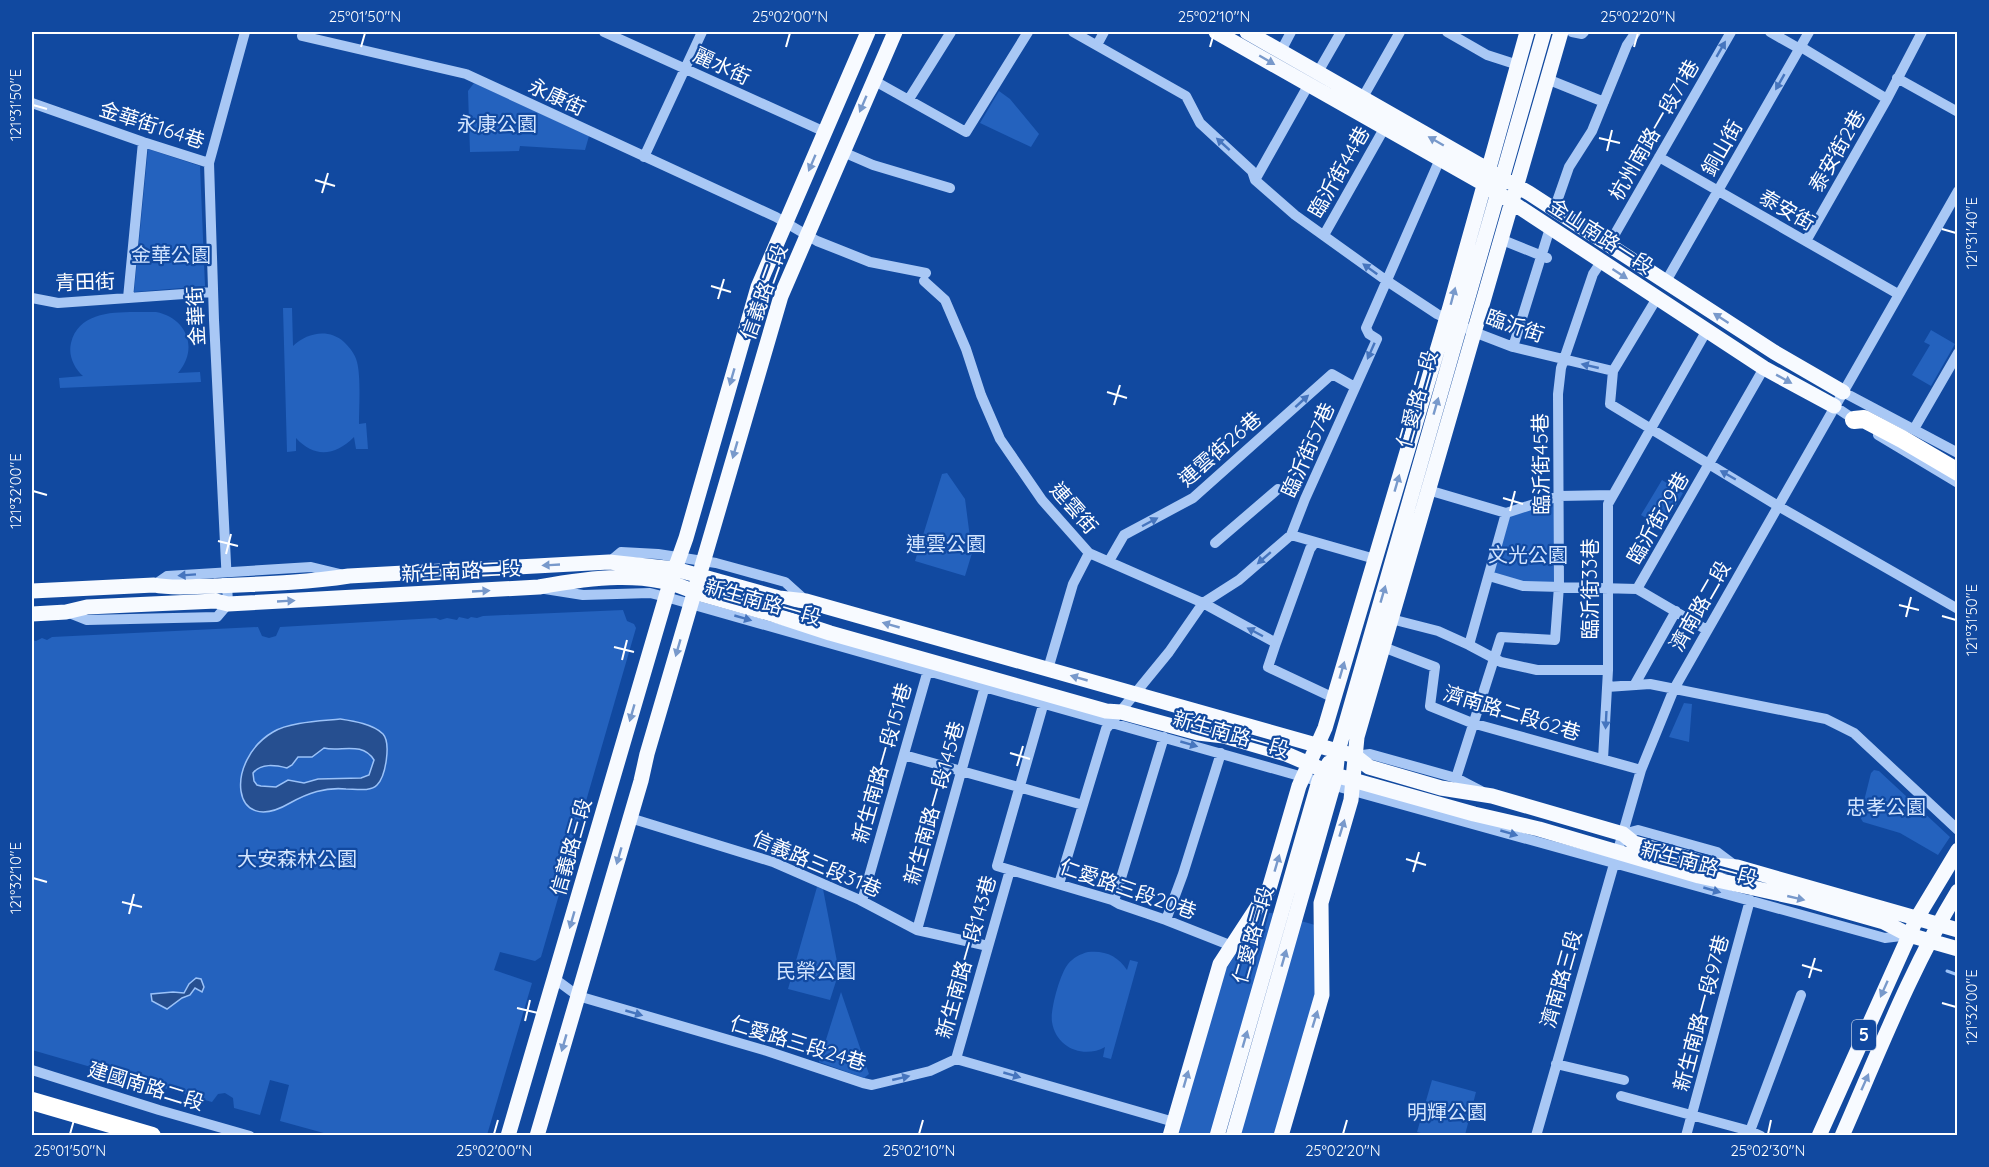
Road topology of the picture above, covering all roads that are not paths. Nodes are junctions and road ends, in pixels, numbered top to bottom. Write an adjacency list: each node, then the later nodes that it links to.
1 (245, 32): 49 (street, 金華街)
2 (604, 32): 31 (street, 麗水街)
3 (702, 32): 31 (street)
4 (868, 32): 43 (main road, 信義路二段)
5 (895, 32): 35 (main road, 信義路二段)
6 (951, 32): 37 (street)
7 (1028, 32): 37 (street)
8 (1073, 32): 27 (street, 臨沂街)
9 (1104, 32): 27 (street)
10 (1216, 32): 32 (main road, 金山南路一段, one-way to 32)
11 (1247, 32): 29 (main road, 金山南路一段)
12 (1291, 32): 29 (street)
13 (1341, 32): 32 (street)
14 (1400, 32): 36 (street)
15 (1447, 32): 30 (street)
16 (1527, 32): 30 (main road, 仁愛路二段)
17 (1544, 32): 51 (main road, 仁愛路二段)
18 (1561, 32): 34 (main road, 仁愛路二段)
19 (1572, 32): 20 (street)
20 (1584, 32)
21 (1636, 32): 39 (street)
22 (1731, 32): 47 (street, 杭州南路一段71巷, one-way to 22)
23 (1770, 32): 28 (street)
24 (1809, 32): 28 (street, 銅山街)
25 (1922, 32): 33 (street, 泰安街2巷)
26 (302, 36): 46 (street, 永康街)
27 (1096, 45): 52 (street, 臨沂街, one-way to 27)
28 (1800, 48): 38 (street); 55 (street, 銅山街, one-way to 55)
29 (1281, 51): 32 (main road, 金山南路一段)
30 (1518, 65): 50 (main road, 仁愛路二段)
31 (686, 69): 43 (street, 麗水街); 46 (street)
32 (1314, 78): 36 (main road, 金山南路一段); 42 (main road, 金山南路一段); 52 (street)
33 (1897, 78): 38 (street, 泰安街2巷); 41 (street)
34 (1547, 79): 39 (street); 53 (main road, 仁愛路二段)
35 (873, 80): 37 (street); 45 (main road, 信義路二段, one-way to 45)
36 (1363, 98): 50 (main road, 金山南路一段, one-way to 36)
37 (909, 99)
38 (1887, 99): 65 (street, 泰安街2巷)
39 (1604, 102): 59 (street)
40 (32, 103): 44 (street, 金華街164巷)
41 (1958, 112)
42 (1385, 127): 48 (main road, 金山南路一段); 63 (street, 臨沂街44巷)
43 (825, 132): 60 (main road, 信義路二段, one-way to 60)
44 (143, 142): 49 (street, 金華街164巷); 74 (street)
45 (843, 152): 54 (street); 62 (main road, 信義路二段)
46 (644, 157): 60 (street, 永康街)
47 (1659, 157): 55 (street, 泰安街); 66 (street, 杭州南路一段71巷)
48 (1440, 159): 50 (main road, 金山南路一段); 69 (street)
49 (209, 163): 71 (street, 金華街)
50 (1486, 177): 51 (main road, 金山南路一段); 57 (main road, 金山南路一段); 76 (main road, 仁愛路二段, one-way to 50)
51 (1502, 178): 53 (main road, 金山南路一段); 57 (main road, 仁愛路二段)
52 (1255, 180): 63 (street, 臨沂街)
53 (1516, 186): 58 (main road, 仁愛路二段); 59 (main road, 金山南路一段)
54 (950, 188)
55 (1718, 190): 65 (street, 泰安街); 70 (street, 銅山街)
56 (1958, 191): 72 (street)
57 (1497, 193): 58 (main road, 金山南路一段); 76 (main road, 仁愛路二段)
58 (1511, 202): 61 (main road, 金山南路一段); 64 (main road, 仁愛路二段)
59 (1554, 210): 66 (main road, 金山南路一段)
60 (786, 223): 62 (street, 連雲街); 110 (main road, 信義路二段, one-way to 110)
61 (1550, 228): 67 (street); 68 (main road, 金山南路一段)
62 (807, 235): 105 (street, 連雲街); 107 (main road, 信義路二段, one-way to 107)
63 (1324, 235): 69 (street, 臨沂街, one-way to 63)
64 (1500, 239): 67 (street); 78 (main road, 仁愛路二段)
65 (1806, 241): 72 (street, 泰安街)
66 (1608, 246): 70 (main road, 金山南路一段)
67 (1544, 257): 79 (street)
68 (1594, 270): 75 (main road, 金山南路一段, one-way to 75); 81 (street, 臨沂街45巷)
69 (1387, 281): 76 (street, 臨沂街); 84 (street, 臨沂街57巷, one-way to 84)
70 (1665, 283): 85 (main road, 金山南路一段, one-way to 70)
71 (212, 292): 74 (street, 青田街); 112 (street, 金華街)
72 (1898, 294): 85 (street)
73 (32, 298): 74 (street, 青田街)
74 (128, 298)
75 (1657, 298): 77 (main road, 金山南路一段); 83 (street)
76 (1453, 322): 78 (street, 臨沂街); 106 (main road, 仁愛路二段, one-way to 76); 144 (main road, 仁愛路二段, one-way to 76)
77 (1707, 330): 82 (main road, 金山南路一段); 89 (street, 臨沂街33巷)
78 (1474, 332): 79 (street, 臨沂街); 97 (main road, 仁愛路二段)
79 (1513, 347): 81 (street, 臨沂街)
80 (1958, 353): 90 (street)
81 (1564, 360): 83 (street, 臨沂街, one-way to 81); 99 (street, 臨沂街45巷)
82 (1764, 368): 87 (main road, 金山南路一段, one-way to 87); 93 (street, 臨沂街29巷)
83 (1613, 371): 89 (street)
84 (1355, 387): 102 (street, 臨沂街57巷); 108 (street, 連雲街26巷, one-way to 84)
85 (1843, 392): 86 (street, 金山南路一段); 87 (street)
86 (1866, 404): 90 (highway)
87 (1834, 406): 88 (street, 金山南路一段); 100 (street, 濟南路二段)
88 (1854, 420): 90 (highway); 95 (street, 金山南路一段)
89 (1651, 429): 93 (street); 98 (street, 臨沂街33巷)
90 (1908, 433): 91 (street); 92 (highway); 94 (highway)
91 (1958, 453)
92 (1958, 462)
93 (1709, 464): 100 (street, one-way to 93); 115 (street, 臨沂街29巷)
94 (1958, 472)
95 (1958, 483)
96 (1278, 489): 104 (street)
97 (1428, 490): 101 (street); 124 (main road, 仁愛路二段)
98 (1613, 495): 99 (street); 114 (street, 臨沂街33巷)
99 (1559, 496): 101 (street); 113 (street, 臨沂街45巷)
100 (1778, 506): 121 (street); 125 (street, 濟南路二段)
101 (1506, 513): 111 (street)
102 (1291, 535): 103 (street); 119 (street, 臨沂街57巷, one-way to 119)
103 (1315, 542): 106 (street); 126 (street)
104 (1215, 543)
105 (1089, 553): 108 (street, 連雲街); 130 (street)
106 (1375, 559): 138 (main road, 仁愛路二段, one-way to 106)
107 (703, 560): 109 (main road, 信義路二段); 110 (street, 新生南路一段); 118 (street, 新生南路一段)
108 (1109, 561): 119 (street, 連雲街)
109 (699, 575): 110 (main road, 新生南路二段); 117 (main road); 118 (main road, 新生南路一段)
110 (673, 576): 112 (main road, 新生南路二段, one-way to 112); 117 (main road, 新生南路二段); 120 (main road, 新生南路二段, one-way to 110); 179 (main road, 信義路三段, one-way to 179)
111 (1489, 576): 113 (street); 127 (street)
112 (227, 579): 116 (main road, 新生南路二段, one-way to 116); 120 (street, 金華街)
113 (1559, 586): 114 (street); 129 (street, 臨沂街45巷)
114 (1608, 588): 115 (street); 132 (street, 臨沂街33巷)
115 (1637, 590): 122 (street)
116 (32, 591)
117 (692, 597): 131 (street, 新生南路一段, one-way to 131); 140 (main road, 新生南路一段); 158 (main road, one-way to 158)
118 (806, 601): 130 (main road, 新生南路一段, one-way to 118)
119 (1203, 603): 126 (street, 連雲街, one-way to 119); 137 (street)
120 (228, 604): 123 (main road, 新生南路二段)
121 (1958, 609)
122 (1676, 612): 125 (street); 133 (street)
123 (32, 614)
124 (1391, 620): 127 (street); 128 (main road, 仁愛路二段)
125 (1707, 630): 136 (street, 濟南路二段)
126 (1276, 643): 138 (street)
127 (1469, 645): 129 (street)
128 (1383, 647): 141 (street, 濟南路二段62巷); 147 (main road, 仁愛路二段)
129 (1494, 658): 132 (street); 141 (street)
130 (1048, 669): 137 (main road, 新生南路一段, one-way to 130)
131 (927, 670): 134 (street, 新生南路一段); 146 (street, 新生南路一段151巷)
132 (1608, 670): 135 (street, 臨沂街33巷)
133 (1635, 684): 135 (street); 136 (street)
134 (985, 686): 139 (street, 新生南路一段); 151 (street, 新生南路一段145巷)
135 (1607, 687): 148 (street, 臨沂街33巷, one-way to 148)
136 (1674, 689): 150 (street, 濟南路二段); 159 (street)
137 (1135, 694): 140 (street); 143 (main road, 新生南路一段)
138 (1334, 698): 143 (main road, 仁愛路二段)
139 (1044, 702): 140 (street, 新生南路一段); 155 (street, 新生南路一段143巷)
140 (1116, 717): 142 (street, 新生南路一段); 149 (main road, 新生南路一段); 157 (street)
141 (1472, 723): 148 (street, 濟南路二段62巷); 153 (street)
142 (1164, 737): 145 (street, 新生南路一段, one-way to 145); 168 (street)
143 (1318, 745): 144 (main road, 新生南路一段); 149 (main road, 仁愛路二段)
144 (1338, 751): 147 (main road, 新生南路一段); 152 (main road, 仁愛路二段)
145 (1221, 753): 149 (street, 新生南路一段); 170 (street)
146 (904, 755): 151 (street); 167 (street, 新生南路一段151巷)
147 (1355, 756): 153 (street, 新生南路一段); 154 (main road); 156 (main road, 新生南路一段)
148 (1603, 759): 150 (street, 濟南路二段62巷)
149 (1306, 770): 152 (main road, 新生南路一段); 177 (main road, 仁愛路三段, one-way to 149)
150 (1641, 770): 160 (street, 濟南路二段)
151 (962, 771): 155 (street); 172 (street, 新生南路一段145巷)
152 (1329, 778): 154 (main road, 新生南路一段); 197 (main road, 仁愛路三段, one-way to 152); 198 (main road, 仁愛路三段, one-way to 152)
153 (1456, 778): 156 (street, 新生南路一段)
154 (1352, 784): 162 (main road, 新生南路一段, one-way to 162); 199 (main road, one-way to 154)
155 (1020, 788): 157 (street); 163 (street, 新生南路一段143巷)
156 (1492, 796): 160 (main road, 新生南路一段)
157 (1083, 805): 164 (street)
158 (630, 818): 167 (street, 信義路三段31巷); 181 (main road, one-way to 181)
159 (1958, 830)
160 (1623, 834): 162 (street, 濟南路三段); 169 (main road, 新生南路一段)
161 (1958, 850): 169 (main road, 5)
162 (1616, 858): 166 (street, 新生南路一段, one-way to 166); 174 (main road, 新生南路一段, one-way to 174); 183 (street, 濟南路三段)
163 (1010, 870): 164 (street, 仁愛路三段20巷); 176 (street, 新生南路一段143巷)
164 (1059, 884): 168 (street, 仁愛路三段20巷)
165 (1958, 891): 171 (main road, 5)
166 (1750, 900): 174 (street, 新生南路一段); 189 (street, 新生南路一段97巷)
167 (862, 901): 172 (street, 信義路三段31巷)
168 (1114, 901): 170 (street, 仁愛路三段20巷)
169 (1917, 918): 171 (main road, 新生南路一段); 174 (main road, 5)
170 (1166, 920): 177 (street, 仁愛路三段20巷)
171 (1938, 925): 173 (main road, 新生南路一段); 175 (main road, 5)
172 (917, 930): 176 (street, 信義路三段31巷)
173 (1958, 930)
174 (1909, 936): 175 (main road, 新生南路一段); 203 (main road, 5, one-way to 203)
175 (1929, 942): 178 (main road, 新生南路一段); 204 (main road, 5, one-way to 175)
176 (988, 946): 182 (street, 新生南路一段143巷)
177 (1232, 946): 190 (main road, 仁愛路三段, one-way to 177)
178 (1958, 950)
179 (555, 979): 181 (street, 仁愛路三段24巷); 195 (main road, 信義路三段)
180 (1801, 995): 191 (street)
181 (578, 996): 182 (street, 仁愛路三段24巷, one-way to 182); 196 (main road, one-way to 196)
182 (956, 1059): 190 (street, one-way to 190)
183 (1556, 1064): 185 (street); 200 (street, 濟南路三段)
184 (32, 1070): 194 (street, 建國南路二段)
185 (1624, 1080)
186 (1621, 1096): 189 (street)
187 (32, 1101): 193 (highway)
188 (32, 1114): 192 (highway)
189 (1692, 1115): 191 (street); 201 (street, 新生南路一段97巷)
190 (1172, 1129)
191 (1750, 1131): 202 (street)
192 (108, 1136)
193 (152, 1136)
194 (250, 1136)
195 (508, 1136)
196 (537, 1136)
197 (1217, 1136)
198 (1233, 1136)
199 (1281, 1136)
200 (1536, 1136)
201 (1686, 1136)
202 (1761, 1136)
203 (1819, 1136)
204 (1842, 1136)

